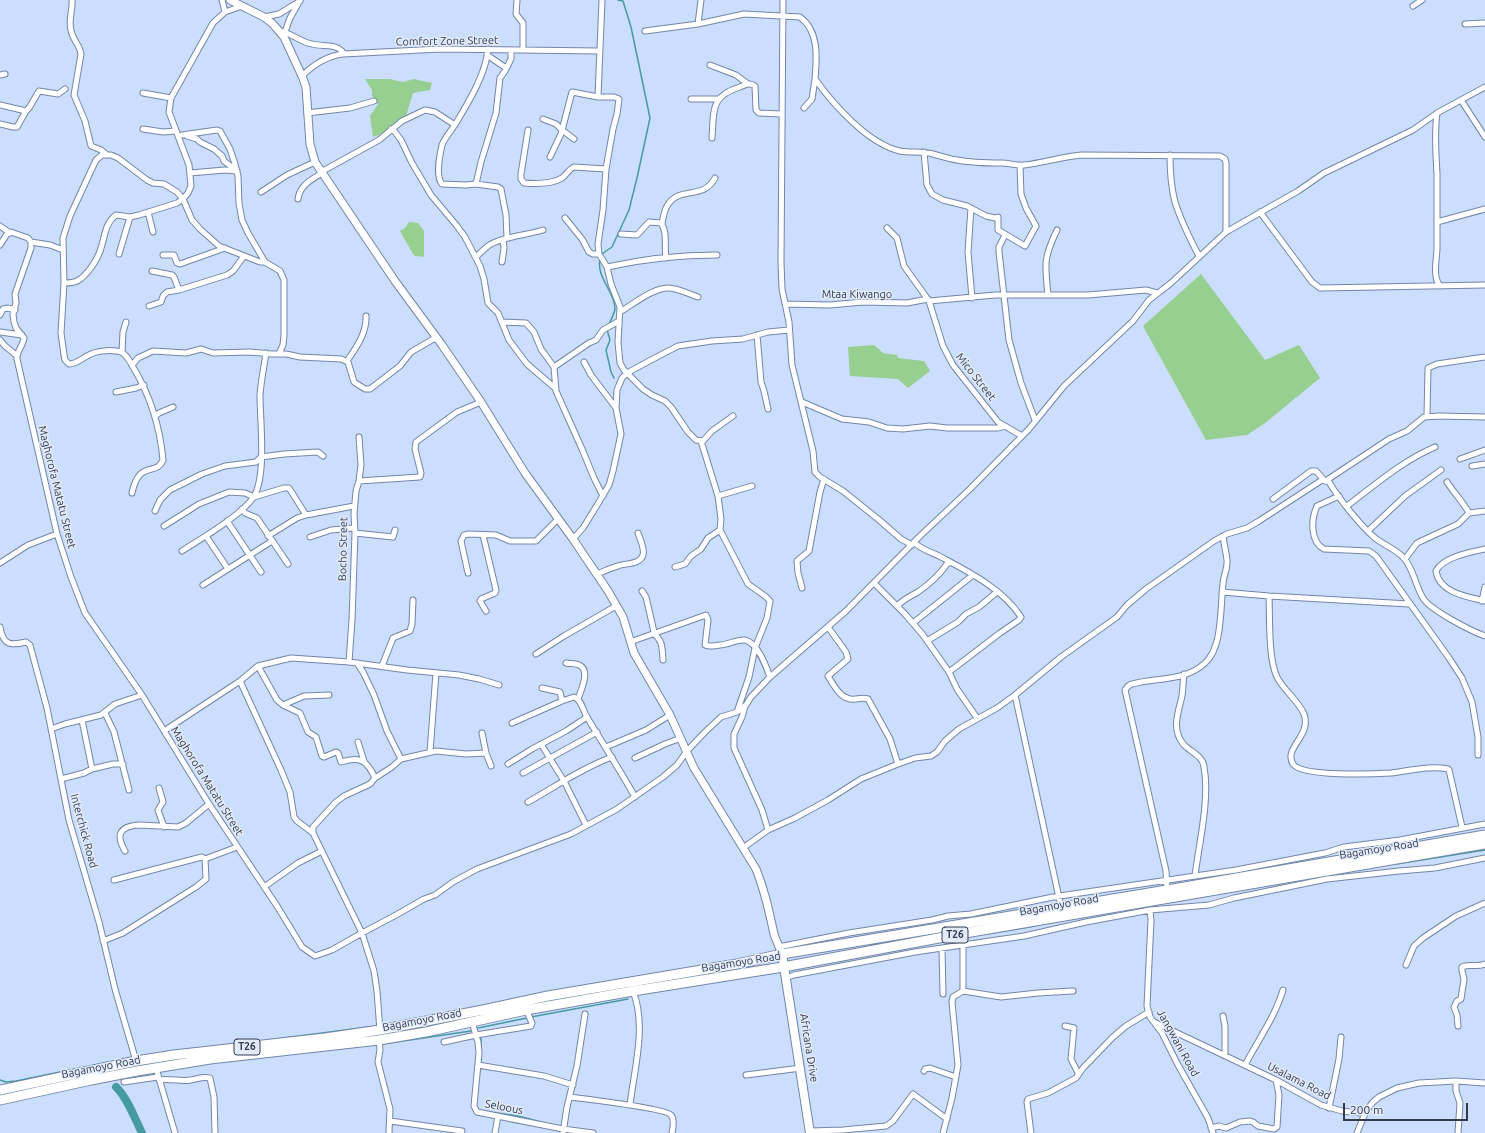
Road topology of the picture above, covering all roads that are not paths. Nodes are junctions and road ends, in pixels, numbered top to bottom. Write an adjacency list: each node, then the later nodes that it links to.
1 (72, 0): 58 (street)
2 (222, 0): 12 (street)
3 (230, 0): 10 (street)
4 (517, 0): 21 (street)
5 (602, 0): 22 (street)
6 (701, 0): 16 (street)
7 (783, 0): 13 (street)
8 (1422, 0): 11 (street)
9 (300, 1): 14 (street); 19 (street)
10 (242, 6): 12 (street); 14 (street)
11 (1413, 6)
12 (224, 12): 34 (street)
13 (783, 16): 16 (street); 28 (street); 44 (street)
14 (264, 17): 19 (street)
15 (1485, 23): 17 (street)
16 (698, 24): 18 (street)
17 (1466, 24)
18 (646, 31)
19 (282, 32): 24 (street); 27 (street)
20 (511, 50): 21 (street, Comfort Zone Street); 23 (street, Comfort Zone Street); 26 (street)
21 (523, 50): 22 (street, Comfort Zone Street)
22 (599, 51): 33 (street)
23 (488, 52): 24 (street, Comfort Zone Street); 26 (street); 47 (street)
24 (343, 54): 27 (street, Comfort Zone Street)
25 (710, 65): 29 (street)
26 (506, 68): 68 (street)
27 (302, 76): 42 (street)
28 (815, 79): 40 (street); 57 (street)
29 (748, 84): 36 (street); 44 (street)
30 (1485, 87): 37 (street)
31 (65, 89): 41 (street)
32 (143, 93): 34 (street)
33 (598, 97): 51 (street); 63 (street)
34 (171, 98): 52 (street)
35 (692, 99): 36 (street)
36 (718, 99): 56 (street)
37 (1460, 100): 43 (street); 54 (street)
38 (374, 101): 42 (street)
39 (0, 105): 41 (street)
40 (804, 108)
41 (26, 110): 46 (street)
42 (307, 113): 61 (street)
43 (1436, 113): 75 (street); 78 (street)
44 (781, 114): 116 (street)
45 (543, 119): 51 (street)
46 (0, 124)
47 (455, 125): 49 (street); 68 (street)
48 (143, 129): 52 (street)
49 (391, 130): 66 (street); 100 (street)
50 (528, 130): 63 (street)
51 (562, 130): 55 (street); 60 (street)
52 (176, 131): 53 (street)
53 (180, 137): 64 (street); 64 (street); 65 (street)
54 (1485, 137)
55 (574, 138)
56 (712, 138)
57 (924, 152): 62 (street); 72 (street)
58 (106, 154): 70 (street); 93 (street)
59 (1170, 155): 62 (street); 86 (street); 99 (street)
60 (550, 157)
61 (315, 162): 66 (street); 69 (street)
62 (1020, 165): 88 (street)
63 (606, 169): 95 (street)
64 (237, 171): 65 (street); 102 (street)
65 (190, 173): 70 (street)
66 (322, 173): 71 (street); 129 (street)
67 (714, 178): 79 (street)
68 (476, 184): 89 (street)
69 (261, 192)
70 (183, 199): 74 (street); 92 (street)
71 (298, 199)
72 (971, 208): 88 (street); 115 (street)
73 (1485, 209): 78 (street)
74 (148, 212): 76 (street); 85 (street)
75 (1260, 212): 86 (street); 107 (street)
76 (130, 217): 94 (street); 106 (street)
77 (564, 218): 95 (street)
78 (1438, 222): 107 (street)
79 (662, 224): 87 (street); 101 (street)
80 (0, 226): 84 (street)
81 (887, 228): 114 (street, Mico Street)
82 (543, 230): 89 (street)
83 (1057, 230): 111 (street)
84 (10, 232): 90 (street); 91 (street)
85 (153, 232)
86 (1226, 232): 99 (street)
87 (621, 234)
88 (1005, 235): 112 (street)
89 (505, 239): 100 (street); 103 (street)
90 (31, 242): 93 (street); 118 (street)
91 (0, 245)
92 (225, 248): 96 (street); 98 (street)
93 (63, 250): 106 (street)
94 (119, 254)
95 (599, 254): 104 (street)
96 (163, 255)
97 (718, 255): 101 (street)
98 (244, 256): 102 (street); 109 (street)
99 (1199, 256): 110 (street)
100 (476, 257): 124 (street)
101 (666, 258): 104 (street)
102 (265, 262): 133 (street)
103 (502, 262)
104 (607, 267): 119 (street)
105 (152, 271): 109 (street)
106 (64, 283): 131 (street)
107 (1440, 286): 108 (street)
108 (1485, 286)
109 (179, 290): 117 (street)
110 (1157, 292): 111 (street, Mtaa Kiwango); 153 (street)
111 (1048, 295): 112 (street, Mtaa Kiwango)
112 (1003, 296): 115 (street, Mtaa Kiwango); 153 (street)
113 (698, 297): 119 (street)
114 (927, 298): 115 (street, Mtaa Kiwango); 116 (street, Mtaa Kiwango); 154 (street, Mico Street)
115 (972, 298)
116 (785, 304): 125 (street)
117 (149, 306)
118 (14, 310): 120 (street); 127 (street)
119 (620, 312): 122 (street)
120 (0, 315)
121 (366, 316): 136 (street)
122 (619, 321): 139 (street); 140 (street)
123 (126, 322): 131 (street)
124 (502, 322): 139 (street); 142 (street)
125 (789, 330): 128 (street); 145 (street)
126 (0, 332): 127 (street)
127 (22, 335): 134 (street)
128 (757, 335): 140 (street); 148 (street)
129 (437, 337): 136 (street); 144 (street)
130 (0, 340): 134 (street)
131 (122, 352): 138 (street)
132 (266, 353): 133 (street); 138 (street); 161 (street)
133 (279, 354): 136 (street)
134 (16, 355): 192 (street, Maghorofa Matatu Street)
135 (1485, 356): 151 (street)
136 (347, 361)
137 (584, 362): 147 (street)
138 (132, 365): 141 (street)
139 (554, 367): 142 (street)
140 (627, 374): 147 (street); 157 (street)
141 (144, 385): 143 (street); 149 (street)
142 (555, 388): 172 (street)
143 (116, 392)
144 (481, 402): 168 (street); 184 (street)
145 (802, 402): 154 (street); 166 (street)
146 (173, 407): 149 (street)
147 (616, 408): 172 (street)
148 (768, 409)
149 (155, 416): 171 (street)
150 (733, 416): 157 (street)
151 (1427, 416): 152 (street); 167 (street)
152 (1485, 417)
153 (1034, 420): 155 (street)
154 (1005, 426): 155 (street, Mico Street)
155 (1022, 436): 200 (street)
156 (359, 437): 168 (street, Bocho Street)
157 (701, 441): 173 (street)
158 (1435, 447): 178 (street)
159 (1485, 450): 162 (street)
160 (323, 456): 161 (street)
161 (261, 457): 175 (street); 180 (street)
162 (1460, 459)
163 (1485, 464): 164 (street)
164 (1472, 466)
165 (1441, 470): 190 (street)
166 (824, 479): 200 (street); 217 (street)
167 (1326, 480): 174 (street); 176 (street); 196 (street)
168 (359, 481): 177 (street, Bocho Street)
169 (1448, 482): 182 (street)
170 (752, 486): 173 (street)
171 (132, 494)
172 (603, 496): 198 (street)
173 (718, 496): 188 (street)
174 (1339, 496): 178 (street); 224 (street)
175 (254, 497): 179 (street); 183 (street); 186 (street)
176 (1273, 498)
177 (354, 506): 183 (street); 189 (street, Bocho Street)
178 (1347, 506): 190 (street)
179 (242, 509): 185 (street); 195 (street)
180 (155, 511)
181 (1485, 511): 182 (street)
182 (1469, 513): 204 (street)
183 (306, 515): 195 (street)
184 (558, 519): 193 (street); 198 (street)
185 (227, 521): 194 (street); 203 (street)
186 (164, 526)
187 (395, 530): 189 (street)
188 (720, 530): 208 (street); 235 (street)
189 (354, 531): 197 (street); 238 (street, Bocho Street)
190 (1368, 531): 204 (street)
191 (638, 533): 212 (street)
192 (57, 534): 205 (street); 250 (street, Maghorofa Matatu Street)
193 (483, 535): 211 (street); 227 (street)
194 (206, 536): 202 (street); 209 (street)
195 (268, 536): 199 (street)
196 (1223, 536): 220 (street); 252 (street)
197 (310, 537)
198 (573, 539): 212 (street)
199 (272, 541): 203 (street); 207 (street)
200 (913, 543): 206 (street); 214 (street)
201 (1485, 549): 223 (street)
202 (182, 551)
203 (250, 556): 209 (street); 210 (street)
204 (1405, 559): 232 (street)
205 (0, 563)
206 (950, 563): 213 (street); 226 (street)
207 (288, 564)
208 (675, 567)
209 (228, 569): 215 (street)
210 (261, 572)
211 (468, 572)
212 (596, 574): 225 (street)
213 (973, 575): 219 (street); 228 (street)
214 (874, 583): 226 (street); 230 (street)
215 (203, 585)
216 (1485, 587): 223 (street)
217 (802, 588)
218 (642, 591): 231 (street)
219 (998, 592): 233 (street); 243 (street)
220 (1222, 592): 221 (street); 245 (street)
221 (1269, 596): 224 (street); 298 (street)
222 (413, 600): 242 (street)
223 (1484, 601)
224 (1410, 604): 275 (street)
225 (616, 606): 234 (street); 236 (street)
226 (897, 606): 228 (street)
227 (486, 611)
228 (913, 623): 233 (street)
229 (0, 627): 264 (street, Interchick Road)
230 (828, 627): 246 (street); 283 (street)
231 (654, 633): 234 (street); 235 (street); 237 (street)
232 (1485, 636)
233 (927, 641): 243 (street)
234 (630, 642): 259 (street)
235 (755, 648): 246 (street); 257 (street)
236 (536, 654)
237 (663, 660)
238 (349, 662): 240 (street); 241 (street)
239 (566, 663): 253 (street)
240 (357, 664): 242 (street); 279 (street)
241 (258, 666): 247 (street); 255 (street)
242 (382, 666): 244 (street)
243 (949, 672): 261 (street)
244 (436, 673): 248 (street); 273 (street)
245 (1184, 674): 309 (street); 310 (street)
246 (770, 677): 256 (street)
247 (240, 681): 265 (street); 300 (street)
248 (499, 685)
249 (542, 688): 254 (street)
250 (142, 695): 258 (street); 265 (street, Maghorofa Matatu Street)
251 (329, 695): 255 (street)
252 (1015, 695): 261 (street); 314 (street)
253 (578, 699): 254 (street); 260 (street)
254 (562, 701): 263 (street)
255 (283, 705): 280 (street)
256 (746, 706): 257 (street, Maghorofa Matatu Street); 299 (street)
257 (737, 712): 272 (street, Maghorofa Matatu Street)
258 (105, 713): 262 (street); 281 (street)
259 (670, 715): 268 (street); 271 (street)
260 (586, 717): 266 (street); 270 (street)
261 (977, 718): 283 (street)
262 (82, 720): 264 (street); 285 (street)
263 (512, 723)
264 (51, 729): 288 (street, Interchick Road)
265 (164, 731): 294 (street, Maghorofa Matatu Street)
266 (597, 732): 271 (street); 277 (street)
267 (482, 733): 274 (street)
268 (681, 738): 272 (street); 278 (street)
269 (358, 742): 280 (street)
270 (541, 744): 277 (street); 282 (street)
271 (606, 747): 276 (street)
272 (687, 751): 292 (street, Maghorofa Matatu Street); 304 (street)
273 (430, 752): 274 (street); 279 (street)
274 (486, 753): 284 (street)
275 (1478, 755)
276 (612, 757): 289 (street); 292 (street)
277 (549, 758): 286 (street); 289 (street)
278 (635, 758)
279 (401, 759): 287 (street)
280 (364, 761): 287 (street)
281 (123, 764): 285 (street); 291 (street)
282 (508, 764)
283 (898, 764): 299 (street)
284 (492, 766)
285 (92, 769): 288 (street)
286 (523, 773)
287 (375, 778): 300 (street)
288 (61, 779): 319 (street, Interchick Road)
289 (564, 781): 293 (street); 296 (street)
290 (159, 788): 297 (street)
291 (130, 790)
292 (635, 797): 296 (street, Maghorofa Matatu Street)
293 (528, 802)
294 (209, 804): 297 (street); 303 (street, Maghorofa Matatu Street)
295 (1485, 824): 298 (street)
296 (586, 825): 318 (street, Maghorofa Matatu Street)
297 (164, 827): 305 (street)
298 (1462, 827): 309 (street)
299 (768, 830): 304 (street)
300 (313, 833): 306 (street)
301 (1485, 834): 313 (highway, Bagamoyo Road / T26)
302 (1485, 844): 325 (highway, Bagamoyo Road / T26)
303 (237, 848): 308 (street); 312 (street, Maghorofa Matatu Street)
304 (743, 848): 322 (street)
305 (125, 851)
306 (322, 851): 312 (street); 318 (street)
307 (1485, 858): 317 (street)
308 (205, 859): 311 (street); 319 (street)
309 (1195, 876): 310 (street)
310 (1167, 879): 313 (street); 314 (street)
311 (114, 880)
312 (264, 888): 318 (street, Maghorofa Matatu Street)
313 (1167, 890): 316 (highway, Bagamoyo Road / T26)
314 (1059, 896): 316 (street); 322 (street)
315 (1485, 903): 324 (street)
316 (1061, 907): 322 (highway, Bagamoyo Road / T26)
317 (1150, 910): 320 (street); 333 (street, Jangwani Road)
318 (362, 932): 340 (street)
319 (103, 941): 346 (street, Interchick Road)
320 (963, 945): 321 (street); 329 (street)
321 (942, 949): 326 (street); 331 (street)
322 (780, 951): 325 (main road, Africana Drive); 340 (highway, Bagamoyo Road / T26)
323 (1485, 964): 339 (street)
324 (1406, 965)
325 (783, 967): 326 (main road, Africana Drive); 328 (highway, Bagamoyo Road / T26)
326 (785, 978): 349 (main road, Africana Drive)
327 (1283, 990): 348 (street)
328 (633, 991): 332 (highway, Bagamoyo Road / T26); 363 (street)
329 (963, 991): 330 (street); 354 (street)
330 (1073, 991)
331 (943, 994)
332 (526, 1010): 336 (highway, Bagamoyo Road / T26); 341 (street)
333 (1149, 1012): 337 (street, Jangwani Road); 351 (street)
334 (585, 1014): 359 (street)
335 (1223, 1016): 345 (street)
336 (472, 1022): 341 (street, Seloous); 343 (highway, Bagamoyo Road / T26)
337 (1154, 1022): 345 (street, Usalama Road); 369 (street, Jangwani Road)
338 (1065, 1026): 351 (street)
339 (1458, 1026)
340 (380, 1030): 343 (street); 346 (highway, Bagamoyo Road / T26)
341 (476, 1035): 344 (street); 347 (street, Seloous)
342 (1340, 1037): 364 (street)
343 (379, 1040): 352 (highway, Bagamoyo Road / T26); 368 (street)
344 (444, 1042)
345 (1225, 1056): 348 (street, Usalama Road)
346 (136, 1061): 360 (highway, Bagamoyo Road / T26)
347 (478, 1065): 359 (street); 366 (street, Seloous)
348 (1245, 1065): 355 (street, Usalama Road)
349 (801, 1068): 353 (street); 373 (main road, Africana Drive)
350 (924, 1071): 354 (street)
351 (1078, 1073): 381 (street)
352 (158, 1075): 357 (street); 362 (highway, Bagamoyo Road / T26); 374 (street); 375 (street)
353 (746, 1075)
354 (956, 1077): 367 (street)
355 (1276, 1080): 364 (street, Usalama Road); 369 (street)
356 (1456, 1081): 358 (street); 365 (street); 382 (street)
357 (124, 1082)
358 (1485, 1083)
359 (573, 1085): 361 (street)
360 (0, 1090)
361 (570, 1097): 363 (street); 371 (street)
362 (0, 1100)
363 (630, 1105): 379 (street)
364 (1329, 1108): 365 (street, Usalama Road)
365 (1366, 1111): 372 (street)
366 (498, 1116): 371 (street, Seloous); 377 (street)
367 (947, 1119): 373 (street); 380 (street)
368 (390, 1121): 370 (street); 376 (street)
369 (1212, 1130)
370 (462, 1131)
371 (563, 1131): 378 (street, Seloous)
372 (1359, 1131)
373 (810, 1132)
374 (175, 1133)
375 (215, 1133)
376 (389, 1133)
377 (495, 1133)
378 (593, 1133)
379 (672, 1133)
380 (944, 1133)
381 (1031, 1133)
382 (1458, 1133)

